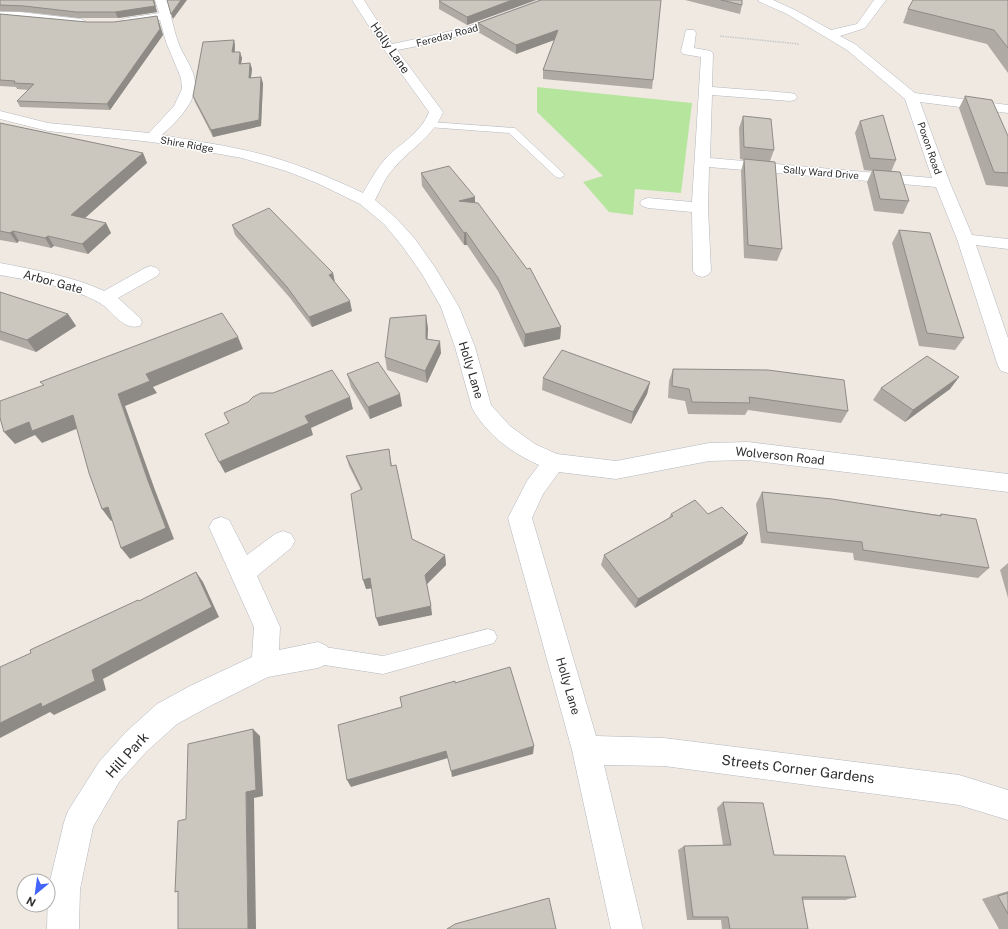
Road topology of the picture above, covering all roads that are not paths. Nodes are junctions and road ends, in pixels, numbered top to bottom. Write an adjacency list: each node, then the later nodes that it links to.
1 (161, 0): 7 (street)
2 (358, 0): 12 (street, Holly Lane)
3 (550, 0): 12 (street, Fereday Road)
4 (764, 0): 11 (street)
5 (880, 0): 11 (street)
6 (0, 15): 9 (street)
7 (166, 16): 8 (street); 20 (street)
8 (116, 23)
9 (96, 24)
10 (690, 33): 13 (street)
11 (830, 34): 16 (street)
12 (389, 48): 19 (street, Holly Lane)
13 (704, 90): 15 (street); 21 (street)
14 (988, 94): 17 (street)
15 (790, 97)
16 (911, 97): 17 (street); 23 (street, Poxon Road)
17 (1002, 108)
18 (0, 115): 20 (street, Shire Ridge)
19 (431, 125): 22 (lane); 24 (street)
20 (152, 138): 24 (street, Shire Ridge)
21 (701, 162): 23 (street, Sally Ward Drive); 26 (street)
22 (560, 175)
23 (942, 183): 27 (street, Poxon Road)
24 (366, 200): 35 (street, Holly Lane)
25 (648, 203): 26 (street)
26 (700, 208): 30 (street)
27 (965, 239): 28 (street); 34 (street, Poxon Road)
28 (1008, 244)
29 (0, 269): 32 (street, Arbor Gate)
30 (702, 271)
31 (150, 272): 32 (street)
32 (105, 298): 33 (street, Arbor Gate)
33 (133, 322)
34 (1008, 366)
35 (554, 462): 36 (street, Wolverson Road); 43 (street, Holly Lane)
36 (1008, 483)
37 (222, 527): 39 (street)
38 (283, 541): 39 (street)
39 (243, 572): 42 (street)
40 (488, 637): 41 (lane)
41 (318, 656): 42 (street, Hill Park)
42 (265, 665): 45 (street, Hill Park)
43 (586, 750): 44 (street, Streets Corner Gardens); 46 (street, Holly Lane)
44 (1008, 805)
45 (63, 929)
46 (627, 929)

